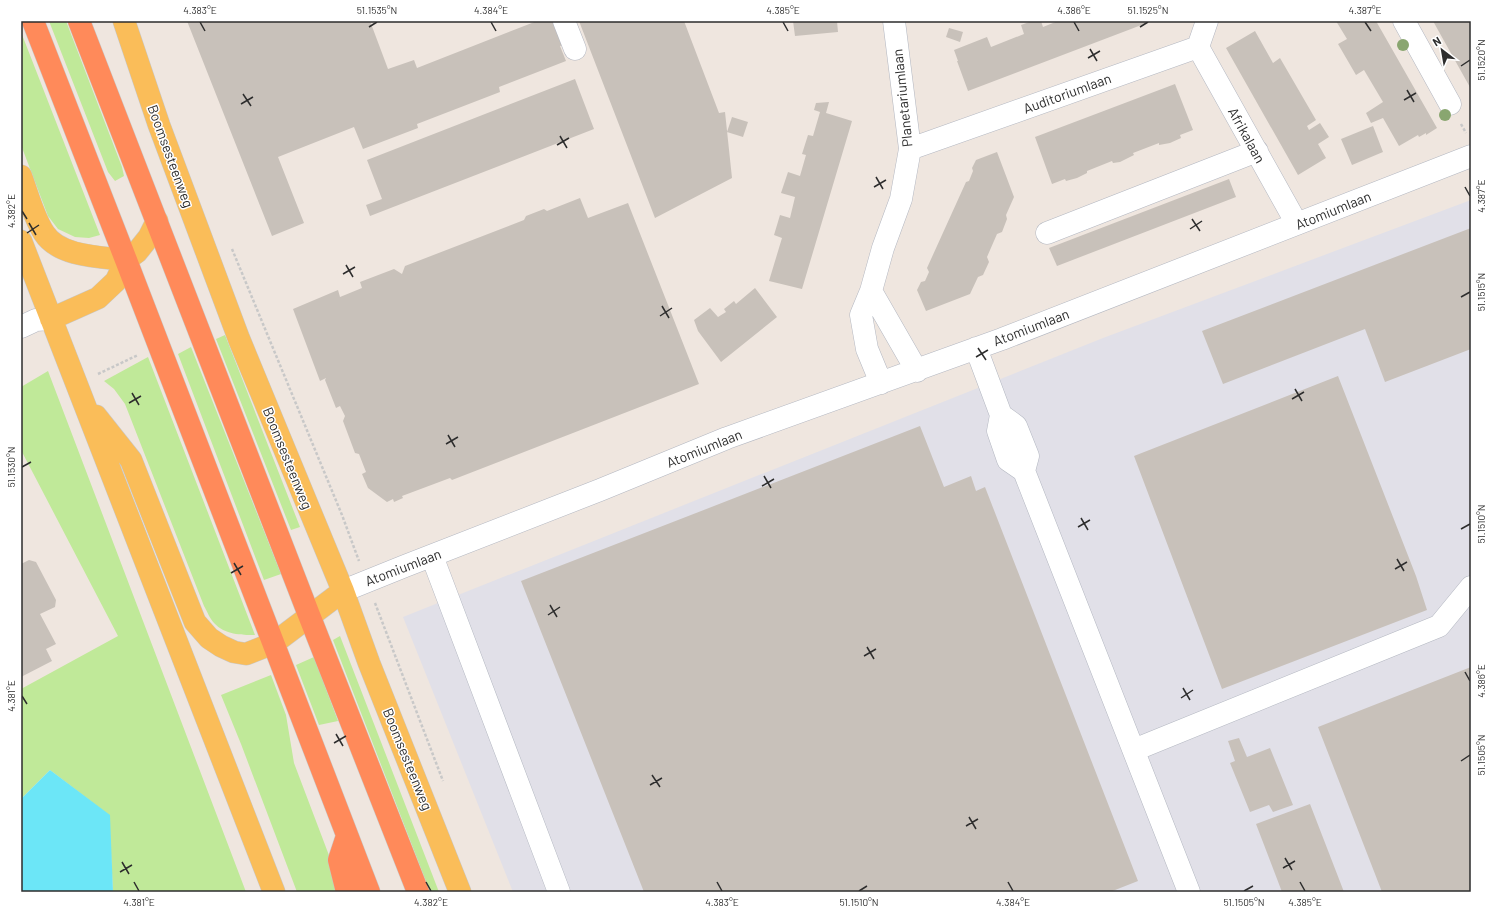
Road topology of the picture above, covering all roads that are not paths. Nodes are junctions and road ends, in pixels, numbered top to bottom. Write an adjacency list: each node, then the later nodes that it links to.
1 (33, 21): 19 (highway)
2 (79, 21): 15 (highway)
3 (124, 21): 29 (main road, Boomsesteenweg)
4 (564, 21): 9 (street)
5 (894, 21): 11 (street, Planetariumlaan)
6 (1207, 21): 8 (street)
7 (1404, 21): 10 (street)
8 (1198, 47): 11 (street, Auditoriumlaan); 12 (street, Afrikalaan)
9 (575, 49)
10 (1450, 104)
11 (910, 149): 20 (street, Planetariumlaan)
12 (1257, 152): 16 (street, Afrikalaan); 17 (street)
13 (1471, 156): 16 (street, Atomiumlaan)
14 (21, 176): 19 (main road)
15 (157, 221): 19 (main road); 30 (highway)
16 (1297, 224): 23 (street, Atomiumlaan)
17 (1047, 233)
18 (21, 241): 21 (main road)
19 (126, 260): 21 (main road); 31 (highway)
20 (871, 291): 24 (street); 25 (street, Planetariumlaan)
21 (51, 318): 22 (street); 26 (main road)
22 (21, 327)
23 (976, 348): 24 (street, Atomiumlaan); 32 (street)
24 (917, 371): 25 (street, Atomiumlaan)
25 (880, 383): 27 (street, Atomiumlaan)
26 (82, 398): 31 (main road, Atomiumlaan); 34 (main road)
27 (432, 556): 29 (street, Atomiumlaan); 39 (street)
28 (1471, 587): 32 (street)
29 (342, 592): 30 (main road, Atomiumlaan); 38 (main road, Boomsesteenweg)
30 (309, 615): 31 (main road, Atomiumlaan); 37 (highway)
31 (274, 643): 33 (highway)
32 (1134, 750): 40 (street)
33 (347, 836): 35 (highway); 36 (highway)
34 (274, 892)
35 (347, 892)
36 (369, 892)
37 (418, 892)
38 (460, 892)
39 (559, 892)
40 (1189, 892)

